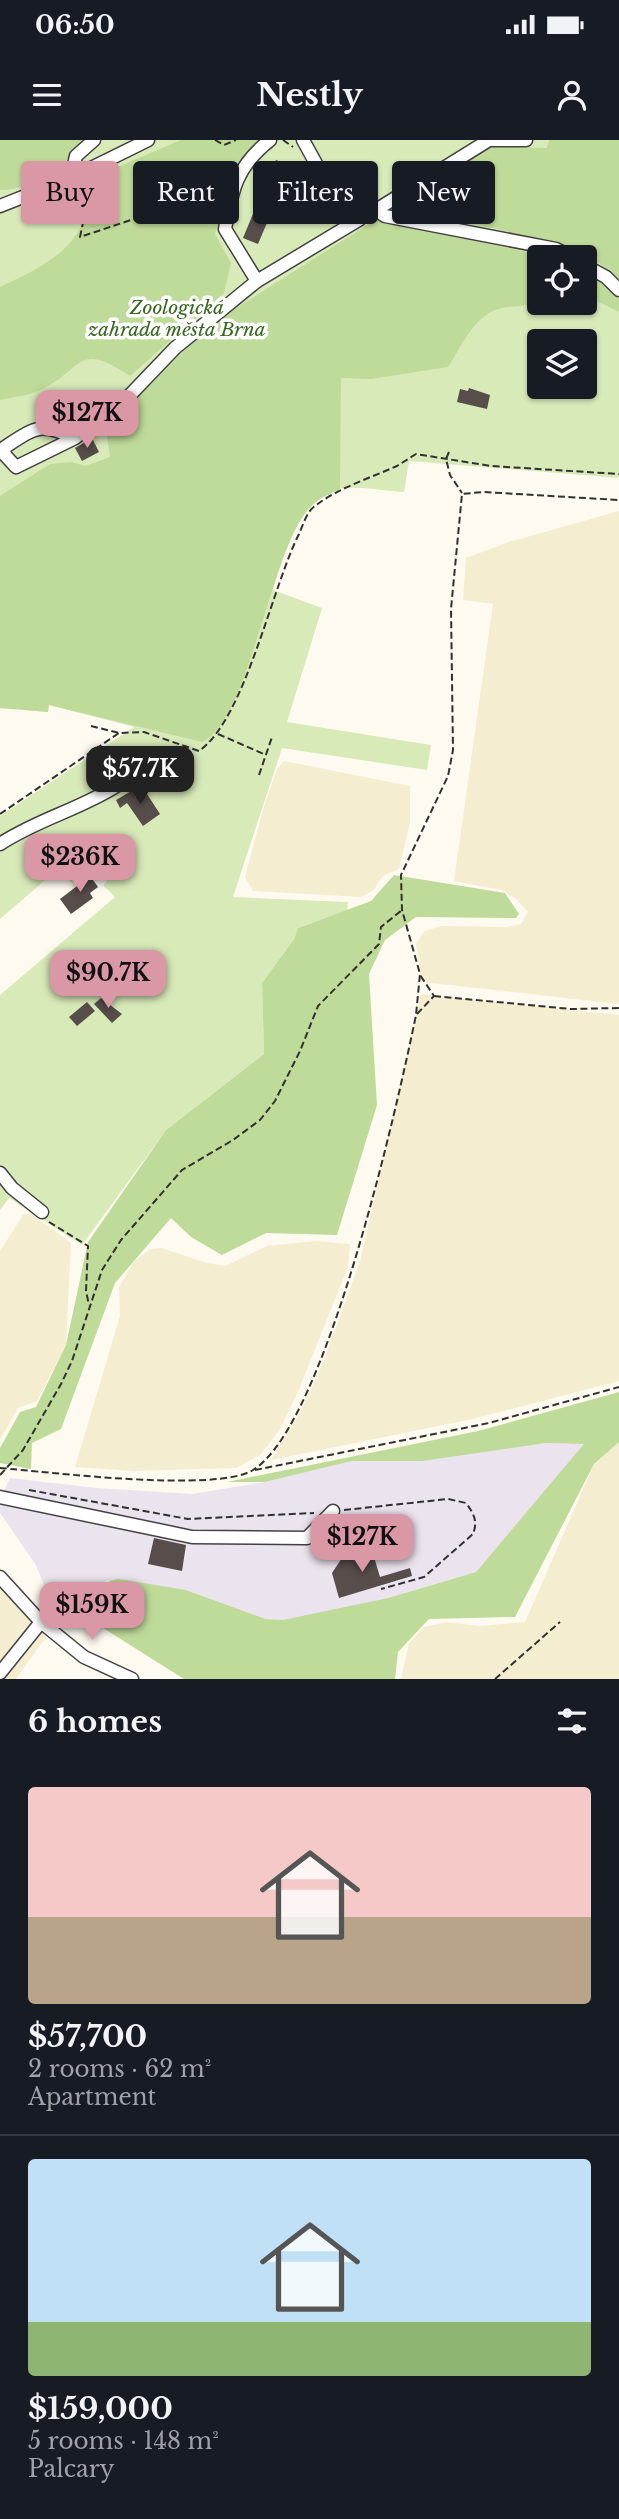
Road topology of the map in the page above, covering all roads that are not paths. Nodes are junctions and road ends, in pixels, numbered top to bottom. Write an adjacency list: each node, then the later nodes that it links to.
1 (94, 140): 7 (street)
2 (148, 140): 8 (street)
3 (270, 140): 17 (street)
4 (303, 140): 9 (street)
5 (491, 140): 6 (street); 12 (street)
6 (526, 140)
7 (75, 161)
8 (105, 161)
9 (315, 161)
10 (21, 197): 11 (street)
11 (0, 206)
12 (378, 209)
13 (378, 211): 15 (street)
14 (352, 224): 17 (street)
15 (540, 245)
16 (597, 272): 18 (street)
17 (257, 281): 19 (street)
18 (619, 290)
19 (75, 438): 19 (street)
20 (118, 785): 21 (street)
21 (0, 844)
22 (0, 1173): 23 (street)
23 (41, 1212)
24 (0, 1497): 25 (street)
25 (333, 1511)
26 (0, 1577): 27 (street)
27 (41, 1622): 28 (street); 29 (street)
28 (0, 1673)
29 (132, 1679)

